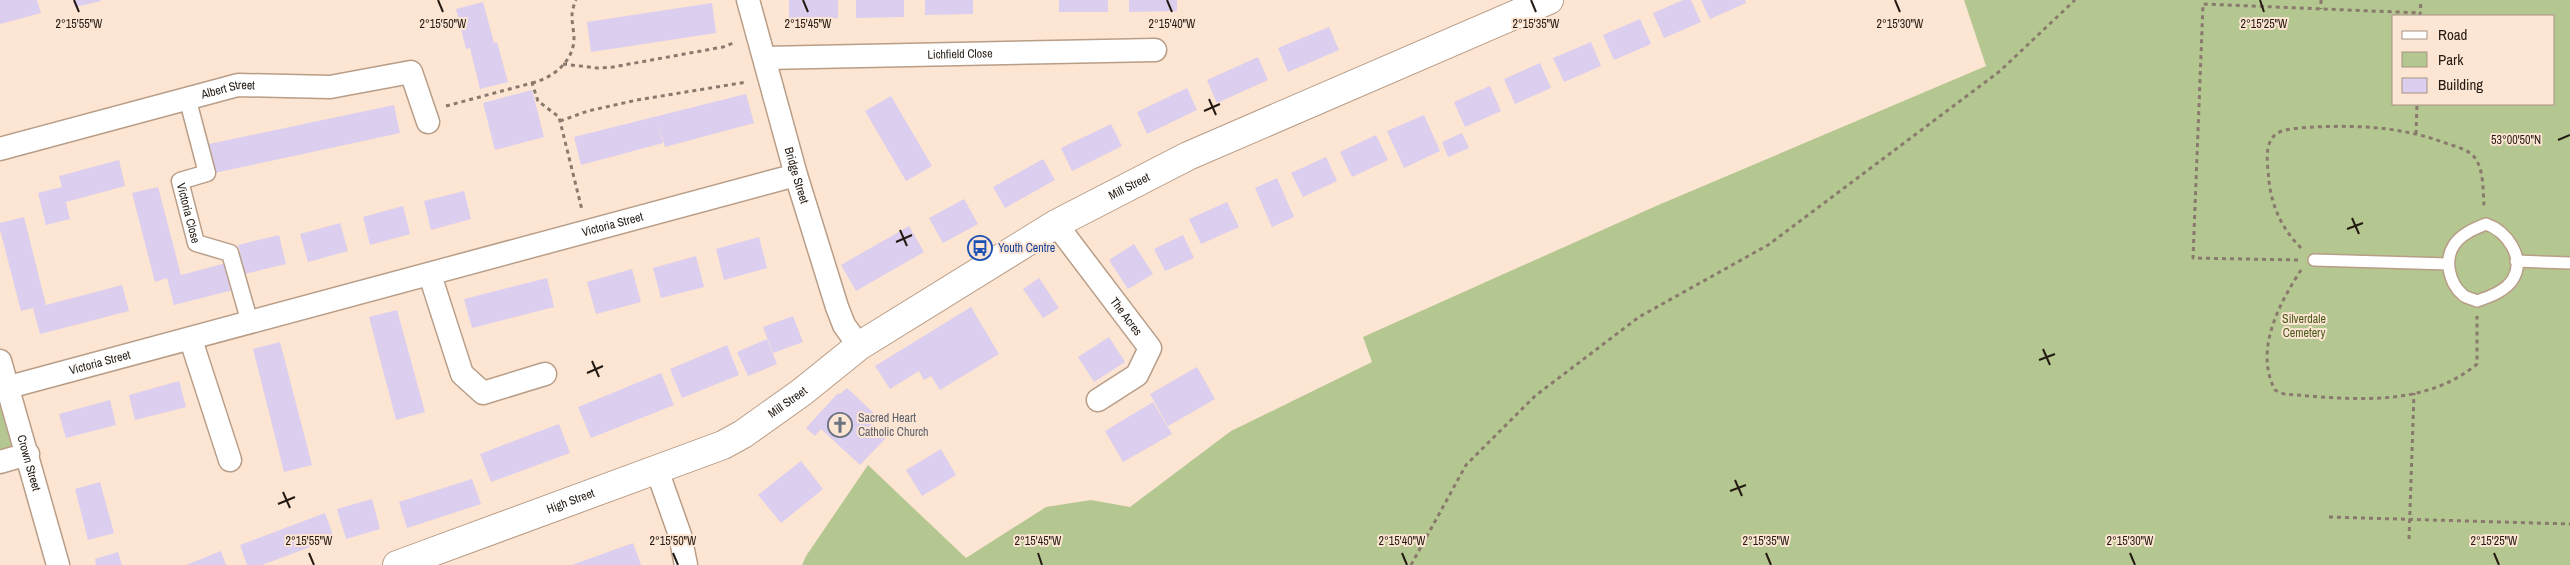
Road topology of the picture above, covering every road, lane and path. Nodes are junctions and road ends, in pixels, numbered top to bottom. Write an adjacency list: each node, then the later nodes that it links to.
1 (576, 0): 11 (path)
2 (748, 0): 9 (street, Bridge Street)
3 (1549, 0): 21 (street, Mill Street)
4 (2075, 0): 48 (path)
5 (2321, 0): 7 (path)
6 (2421, 0): 8 (path)
7 (2321, 9): 8 (path); 23 (path)
8 (2421, 15)
9 (758, 35): 11 (path); 12 (street, Bridge Street)
10 (1155, 50): 12 (street, Lichfield Close)
11 (563, 64): 13 (path)
12 (767, 67): 17 (path); 20 (street, Bridge Street)
13 (532, 83): 16 (path); 17 (path)
14 (187, 96): 16 (street, Albert Street); 19 (street, Albert Street); 28 (street, Victoria Close)
15 (2417, 105): 18 (path)
16 (426, 117)
17 (560, 121): 22 (path)
18 (2416, 134)
19 (0, 149)
20 (796, 175): 22 (street, Victoria Street); 30 (street, Bridge Street)
21 (1056, 224): 30 (street, Mill Street); 35 (street, The Acres)
22 (588, 232): 27 (street, Victoria Street)
23 (2314, 260): 26 (lane)
24 (2516, 261): 25 (lane); 26 (lane); 26 (lane)
25 (2570, 263)
26 (2448, 264)
27 (430, 275): 28 (street, Victoria Street); 32 (street)
28 (250, 323): 29 (street, Victoria Street)
29 (191, 340): 33 (street, Victoria Street); 38 (street)
30 (858, 346): 36 (street, Mill Street)
31 (0, 361): 33 (street, Crown Street)
32 (545, 374)
33 (8, 387): 37 (street, Crown Street)
34 (2414, 393): 42 (path)
35 (1098, 400)
36 (743, 434): 40 (street, High Street)
37 (28, 454): 39 (street); 45 (street, Crown Street)
38 (230, 460)
39 (0, 462)
40 (657, 470): 46 (street, High Street); 47 (street)
41 (2329, 518): 42 (path)
42 (2409, 519): 43 (path); 44 (path)
43 (2570, 524)
44 (2409, 539)
45 (58, 565)
46 (398, 565)
47 (686, 565)
48 (1411, 565)

